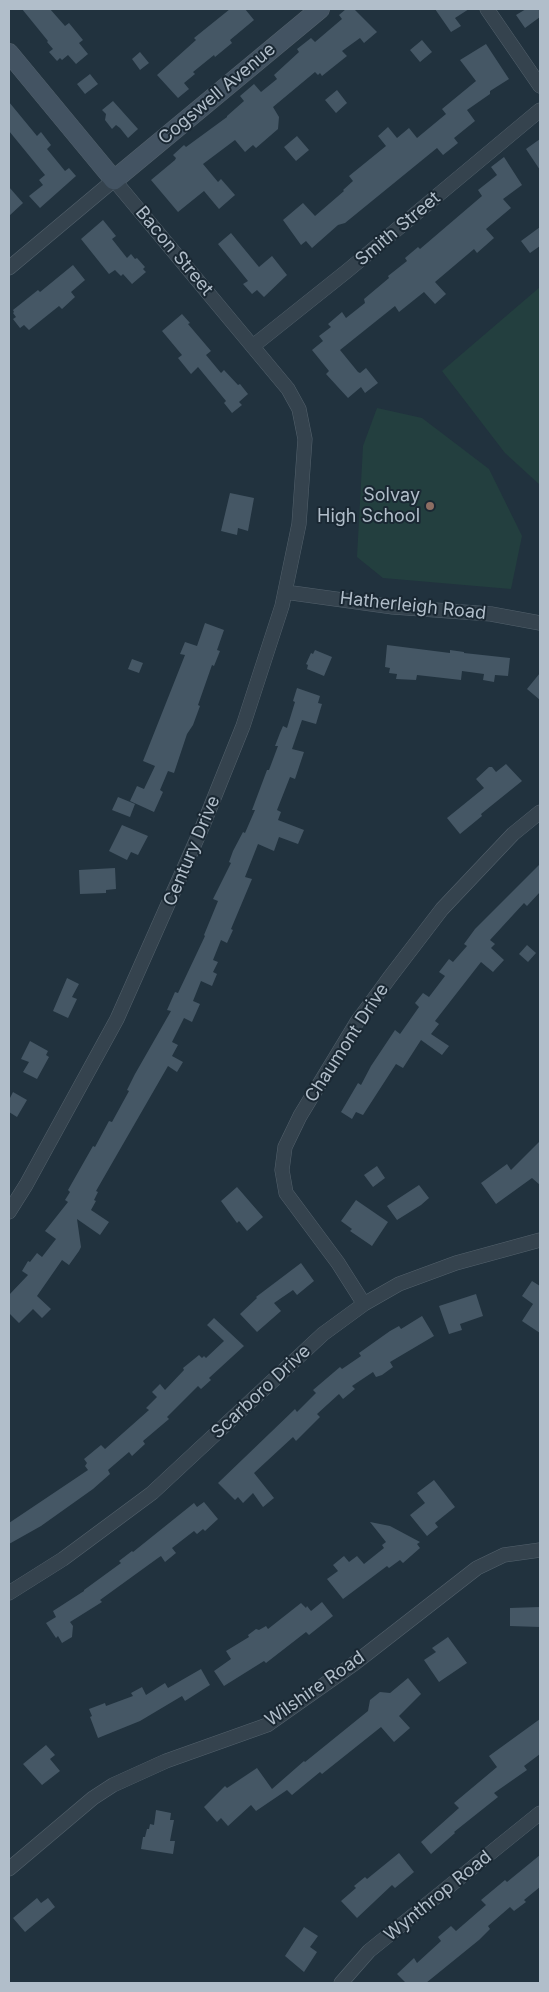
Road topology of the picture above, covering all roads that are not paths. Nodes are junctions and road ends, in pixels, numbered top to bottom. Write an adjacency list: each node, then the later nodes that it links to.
1 (320, 9): 6 (street, Cogswell Avenue)
2 (487, 9): 4 (street)
3 (9, 53): 6 (street, Bacon Street)
4 (540, 86)
5 (540, 110): 8 (street, Smith Street)
6 (114, 180): 7 (street); 8 (street, Bacon Street)
7 (9, 268)
8 (253, 346): 9 (street, Bacon Street)
9 (304, 464): 10 (street, Century Drive)
10 (285, 592): 11 (street, Hatherleigh Road); 13 (street, Century Drive)
11 (540, 623)
12 (540, 812): 15 (street, Chaumont Drive)
13 (9, 1212)
14 (540, 1240): 15 (street, Scarboro Drive)
15 (364, 1304): 17 (street, Scarboro Drive)
16 (540, 1550): 19 (street, Wilshire Road)
17 (9, 1593)
18 (540, 1813): 20 (street, Wynthrop Road)
19 (9, 1869)
20 (341, 1983)

